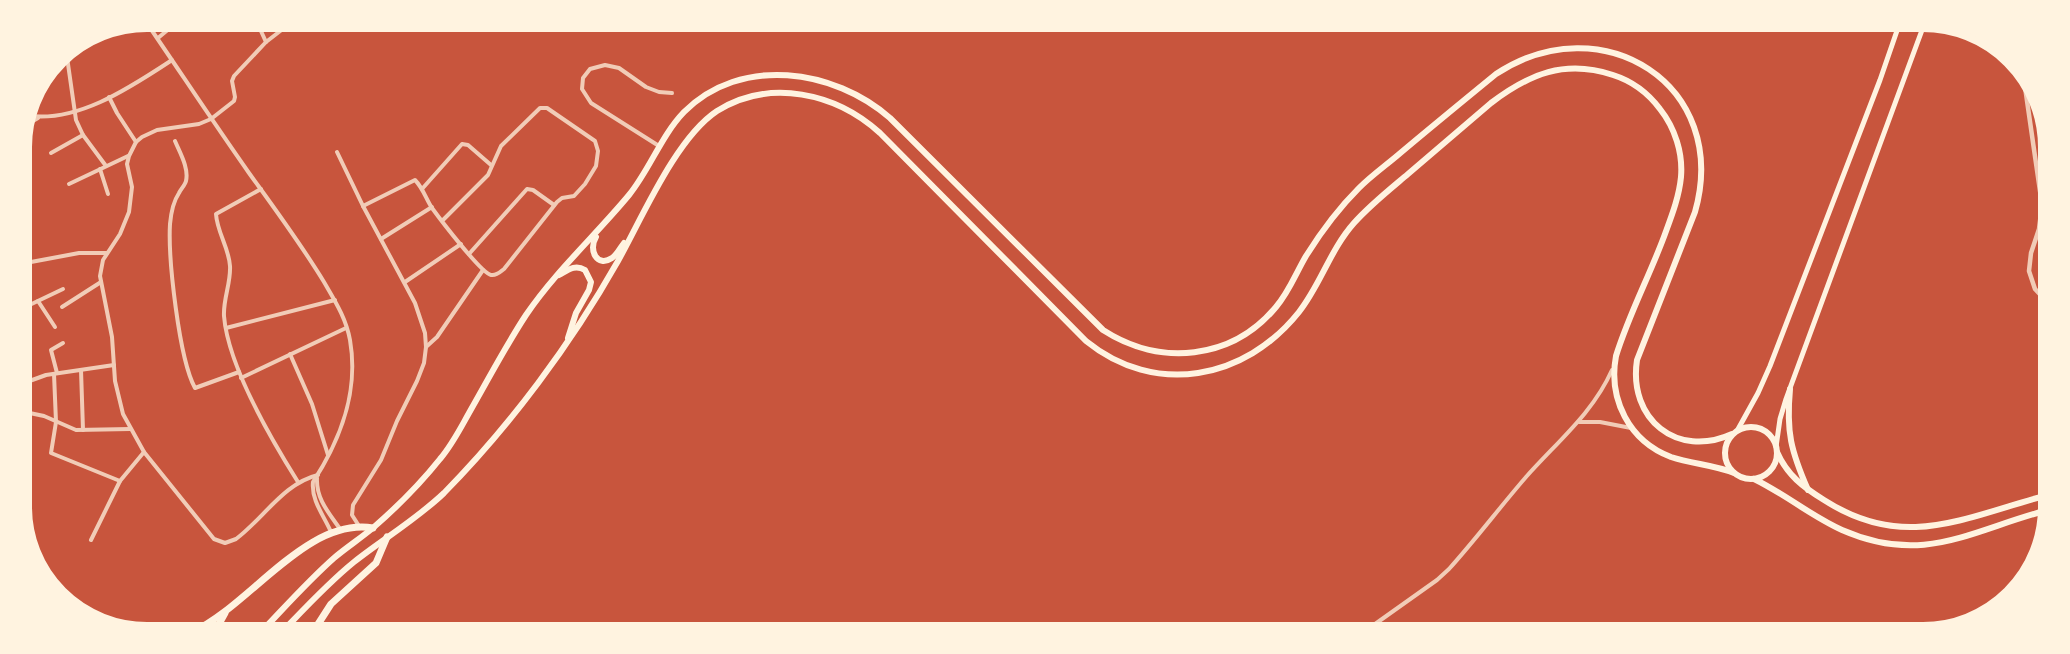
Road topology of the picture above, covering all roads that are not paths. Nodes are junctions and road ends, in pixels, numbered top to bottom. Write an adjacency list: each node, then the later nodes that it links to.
1 (1898, 28): 80 (main road)
2 (1924, 28): 73 (main road)
3 (151, 29): 7 (street)
4 (169, 29): 7 (street)
5 (260, 29): 8 (street)
6 (283, 29): 8 (street)
7 (158, 38): 10 (street)
8 (266, 42): 17 (street)
9 (67, 59): 14 (street)
10 (172, 60): 13 (street); 17 (street)
11 (2025, 89): 35 (street)
12 (672, 93): 22 (street)
13 (110, 97): 14 (street); 21 (street)
14 (74, 112): 16 (street); 19 (street)
15 (33, 116): 16 (street)
16 (38, 117): 18 (street)
17 (211, 119): 21 (street); 30 (street)
18 (32, 124)
19 (83, 135): 24 (street); 27 (street)
20 (175, 141): 69 (street)
21 (136, 142): 25 (street)
22 (659, 147): 39 (main road); 80 (main road)
23 (337, 152): 36 (street)
24 (51, 153)
25 (129, 156): 27 (street); 46 (street)
26 (492, 165): 31 (street); 33 (street); 38 (street)
27 (106, 166): 28 (street)
28 (100, 168): 29 (street); 32 (street)
29 (69, 184)
30 (261, 189): 55 (street); 60 (street)
31 (422, 189): 36 (street); 37 (street)
32 (108, 194)
33 (554, 205): 47 (street); 49 (street)
34 (2042, 205): 42 (street)
35 (2042, 205)
36 (363, 206): 44 (street)
37 (432, 207): 38 (street); 44 (street)
38 (442, 221): 45 (street)
39 (604, 224): 41 (main road); 50 (main road)
40 (2042, 226): 42 (street)
41 (634, 230): 63 (main road); 67 (main road)
42 (2039, 230): 43 (street); 54 (street)
43 (2042, 232)
44 (381, 239): 52 (street)
45 (461, 244): 47 (street); 52 (street)
46 (106, 253): 48 (street); 51 (street)
47 (469, 254): 49 (street)
48 (31, 262)
49 (483, 270): 64 (street)
50 (554, 278): 63 (main road); 93 (main road)
51 (101, 282): 58 (street); 66 (street)
52 (405, 282): 64 (street)
53 (63, 289): 56 (street)
54 (2042, 296)
55 (335, 300): 60 (street); 61 (street)
56 (38, 301): 57 (street); 59 (street)
57 (29, 305)
58 (62, 307)
59 (55, 327)
60 (226, 328): 69 (street)
61 (347, 328): 65 (street); 83 (street)
62 (63, 343): 70 (street)
63 (566, 344): 96 (main road)
64 (426, 347): 92 (street)
65 (290, 354): 71 (street); 83 (street)
66 (114, 364): 68 (street); 78 (street)
67 (1614, 366): 76 (street); 77 (main road)
68 (81, 370): 70 (street); 79 (street)
69 (239, 372): 71 (street)
70 (56, 373): 72 (street); 75 (street)
71 (241, 378): 88 (street)
72 (28, 382)
73 (1790, 389): 81 (main road); 89 (main road)
74 (28, 413): 75 (street)
75 (57, 422): 79 (street); 87 (street)
76 (1579, 422): 77 (street); 99 (street)
77 (1632, 428): 84 (main road)
78 (130, 429): 79 (street); 82 (street)
79 (83, 430)
80 (1735, 432): 81 (main road); 84 (main road)
81 (1777, 449): 86 (main road); 89 (main road)
82 (144, 452): 87 (street); 88 (street)
83 (328, 456): 85 (street)
84 (1734, 473): 86 (main road)
85 (318, 475): 88 (street); 94 (street); 95 (street)
86 (1754, 479): 91 (main road)
87 (120, 481): 97 (street)
88 (298, 482)
89 (1809, 491): 90 (main road)
90 (2042, 497)
91 (2041, 512)
92 (359, 526): 93 (highway); 94 (highway)
93 (373, 528): 102 (main road)
94 (340, 529): 95 (highway)
95 (332, 532): 98 (highway)
96 (387, 537): 103 (main road); 104 (highway)
97 (91, 540)
98 (226, 611): 100 (highway); 101 (highway)
99 (1373, 625)
100 (202, 626)
101 (220, 626)
102 (267, 626)
103 (288, 626)
104 (316, 626)

